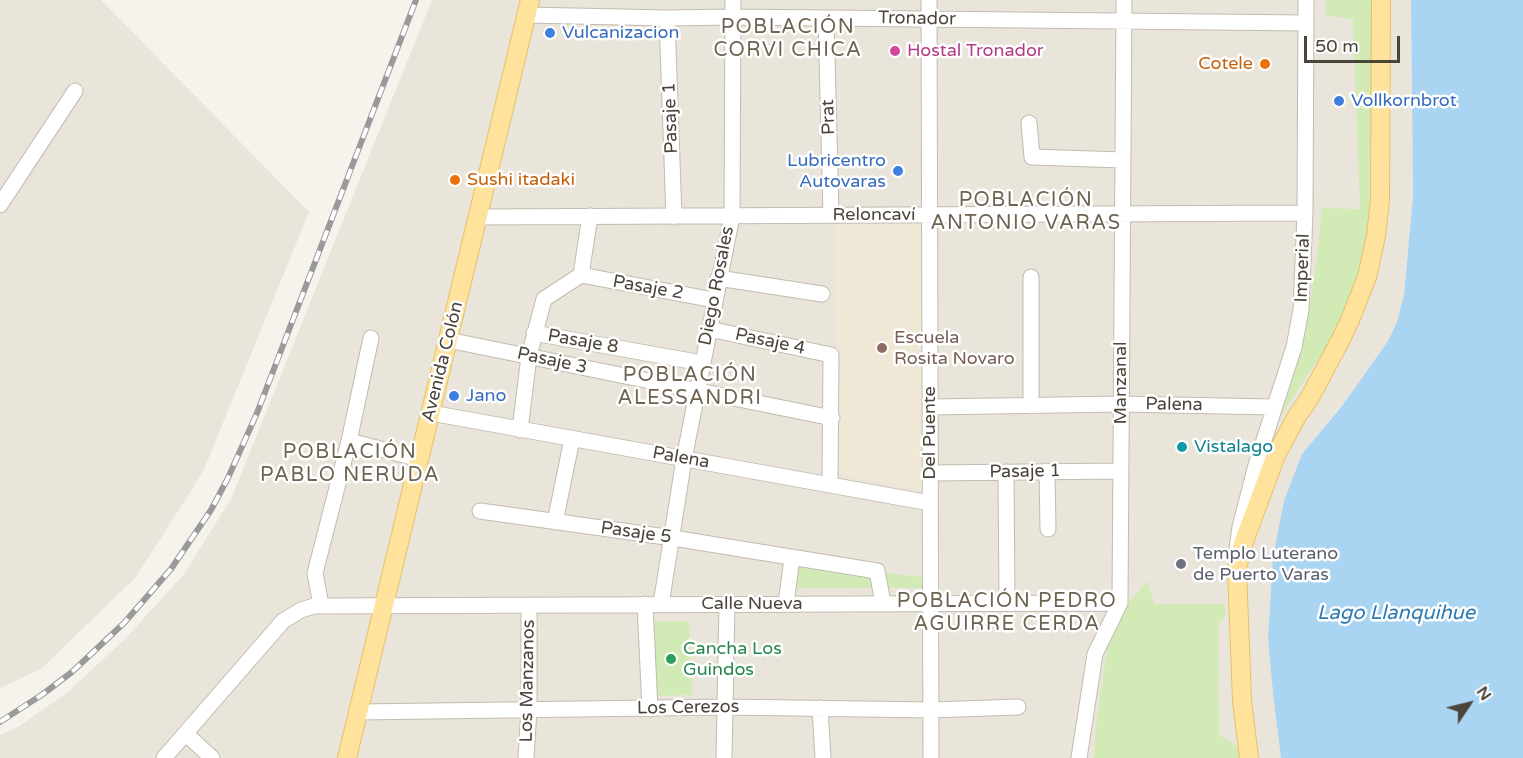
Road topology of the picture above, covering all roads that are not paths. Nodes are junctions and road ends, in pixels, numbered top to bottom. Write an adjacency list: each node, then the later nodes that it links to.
1 (733, 0): 7 (street, Diego Rosales)
2 (929, 0): 10 (street, Del Puente)
3 (1124, 0): 11 (street, Manzanal)
4 (1306, 0): 12 (street, Imperial)
5 (1382, 0): 53 (main road)
6 (529, 8): 8 (street, Tronador); 23 (main road, Avenida Colón)
7 (733, 17): 8 (street, Tronador); 9 (street, Tronador); 22 (street, Diego Rosales)
8 (668, 18): 24 (street, Pasaje 1)
9 (826, 18): 10 (street, Tronador); 19 (street, Prat)
10 (929, 19): 11 (street, Tronador); 20 (street, Del Puente)
11 (1124, 21): 12 (street, Tronador); 15 (street, Manzanal)
12 (1306, 23): 17 (street, Imperial)
13 (75, 91): 16 (street)
14 (1029, 123): 15 (street)
15 (1123, 160): 18 (street, Manzanal)
16 (0, 205)
17 (1305, 213): 18 (street, Reloncaví); 40 (street, Imperial)
18 (1123, 214): 20 (street, Reloncaví); 37 (street, Manzanal)
19 (831, 215): 20 (street, Reloncaví); 22 (street, Reloncaví)
20 (930, 215): 39 (street, Del Puente)
21 (590, 216): 23 (street, Reloncaví); 24 (street, Reloncaví); 25 (street)
22 (732, 216): 24 (street, Reloncaví); 27 (street, Diego Rosales)
23 (478, 217): 33 (main road, Avenida Colón)
24 (674, 217)
25 (581, 275): 29 (street, Pasaje 2); 31 (street)
26 (1031, 277): 38 (street)
27 (718, 278): 28 (street); 29 (street, Diego Rosales)
28 (822, 294)
29 (714, 300): 30 (street, Diego Rosales)
30 (708, 329): 35 (street, Diego Rosales); 42 (street, Pasaje 4)
31 (534, 333): 34 (street); 35 (street, Pasaje 8)
32 (371, 338): 45 (street)
33 (448, 340): 34 (street, Pasaje 3); 41 (main road, Avenida Colón)
34 (529, 356): 36 (street, Pasaje 3); 43 (street)
35 (702, 363): 36 (street, Diego Rosales)
36 (696, 391): 42 (street, Pasaje 3); 47 (street, Diego Rosales)
37 (1121, 404): 38 (street, Palena); 40 (street, Palena); 49 (street, Manzanal)
38 (1031, 406): 39 (street, Palena)
39 (930, 407): 51 (street, Del Puente)
40 (1274, 407): 58 (street, Imperial)
41 (431, 413): 43 (street, Palena); 46 (main road, Avenida Colón)
42 (832, 418): 52 (street)
43 (520, 430): 44 (street, Palena)
44 (572, 439): 47 (street, Palena); 56 (street)
45 (349, 441): 46 (street); 71 (street)
46 (419, 459): 72 (main road, Avenida Colón)
47 (684, 459): 52 (street, Palena); 59 (street, Diego Rosales)
48 (1047, 471): 49 (street, Pasaje 1); 50 (street, Pasaje 1); 57 (street)
49 (1120, 471): 65 (street, Manzanal)
50 (1006, 472): 51 (street, Pasaje 1); 64 (street)
51 (930, 473): 54 (street, Del Puente)
52 (830, 484): 54 (street, Palena)
53 (1261, 494): 58 (main road); 61 (main road)
54 (930, 503): 63 (street, Del Puente)
55 (480, 511): 56 (street, Pasaje 5)
56 (555, 522): 59 (street, Pasaje 5)
57 (1048, 529)
58 (1241, 535): 61 (main road)
59 (673, 538): 60 (street, Pasaje 5); 68 (street, Diego Rosales)
60 (792, 558): 62 (street, Pasaje 5); 70 (street)
61 (1240, 572): 89 (main road)
62 (883, 603): 63 (street, Calle Nueva); 70 (street, Calle Nueva)
63 (931, 603): 64 (street, Calle Nueva); 78 (street, Del Puente)
64 (1007, 603): 65 (street, Calle Nueva)
65 (1120, 603): 88 (street, Manzanal)
66 (529, 604): 67 (street, Calle Nueva); 72 (street, Calle Nueva); 76 (street, Los Manzanos)
67 (645, 604): 68 (street, Calle Nueva); 77 (street)
68 (661, 604): 69 (street, Calle Nueva)
69 (727, 604): 70 (street, Calle Nueva); 73 (street)
70 (786, 604)
71 (321, 605): 72 (street, Calle Nueva); 80 (street, Calle Nueva)
72 (384, 605): 79 (main road, Avenida Colón)
73 (724, 707): 75 (street, Los Cerezos); 77 (street, Los Cerezos); 85 (street)
74 (1018, 707): 78 (street, Los Cerezos)
75 (820, 708): 78 (street, Los Cerezos); 86 (street)
76 (529, 709): 77 (street, Los Cerezos); 79 (street, Los Cerezos); 84 (street, Los Manzanos)
77 (650, 709)
78 (931, 710): 87 (street, Del Puente)
79 (359, 712): 83 (main road, Avenida Colón)
80 (186, 735): 81 (street, Calle Nueva); 82 (street)
81 (164, 758)
82 (212, 758)
83 (347, 758)
84 (526, 758)
85 (724, 758)
86 (822, 758)
87 (931, 758)
88 (1079, 758)
89 (1249, 758)

